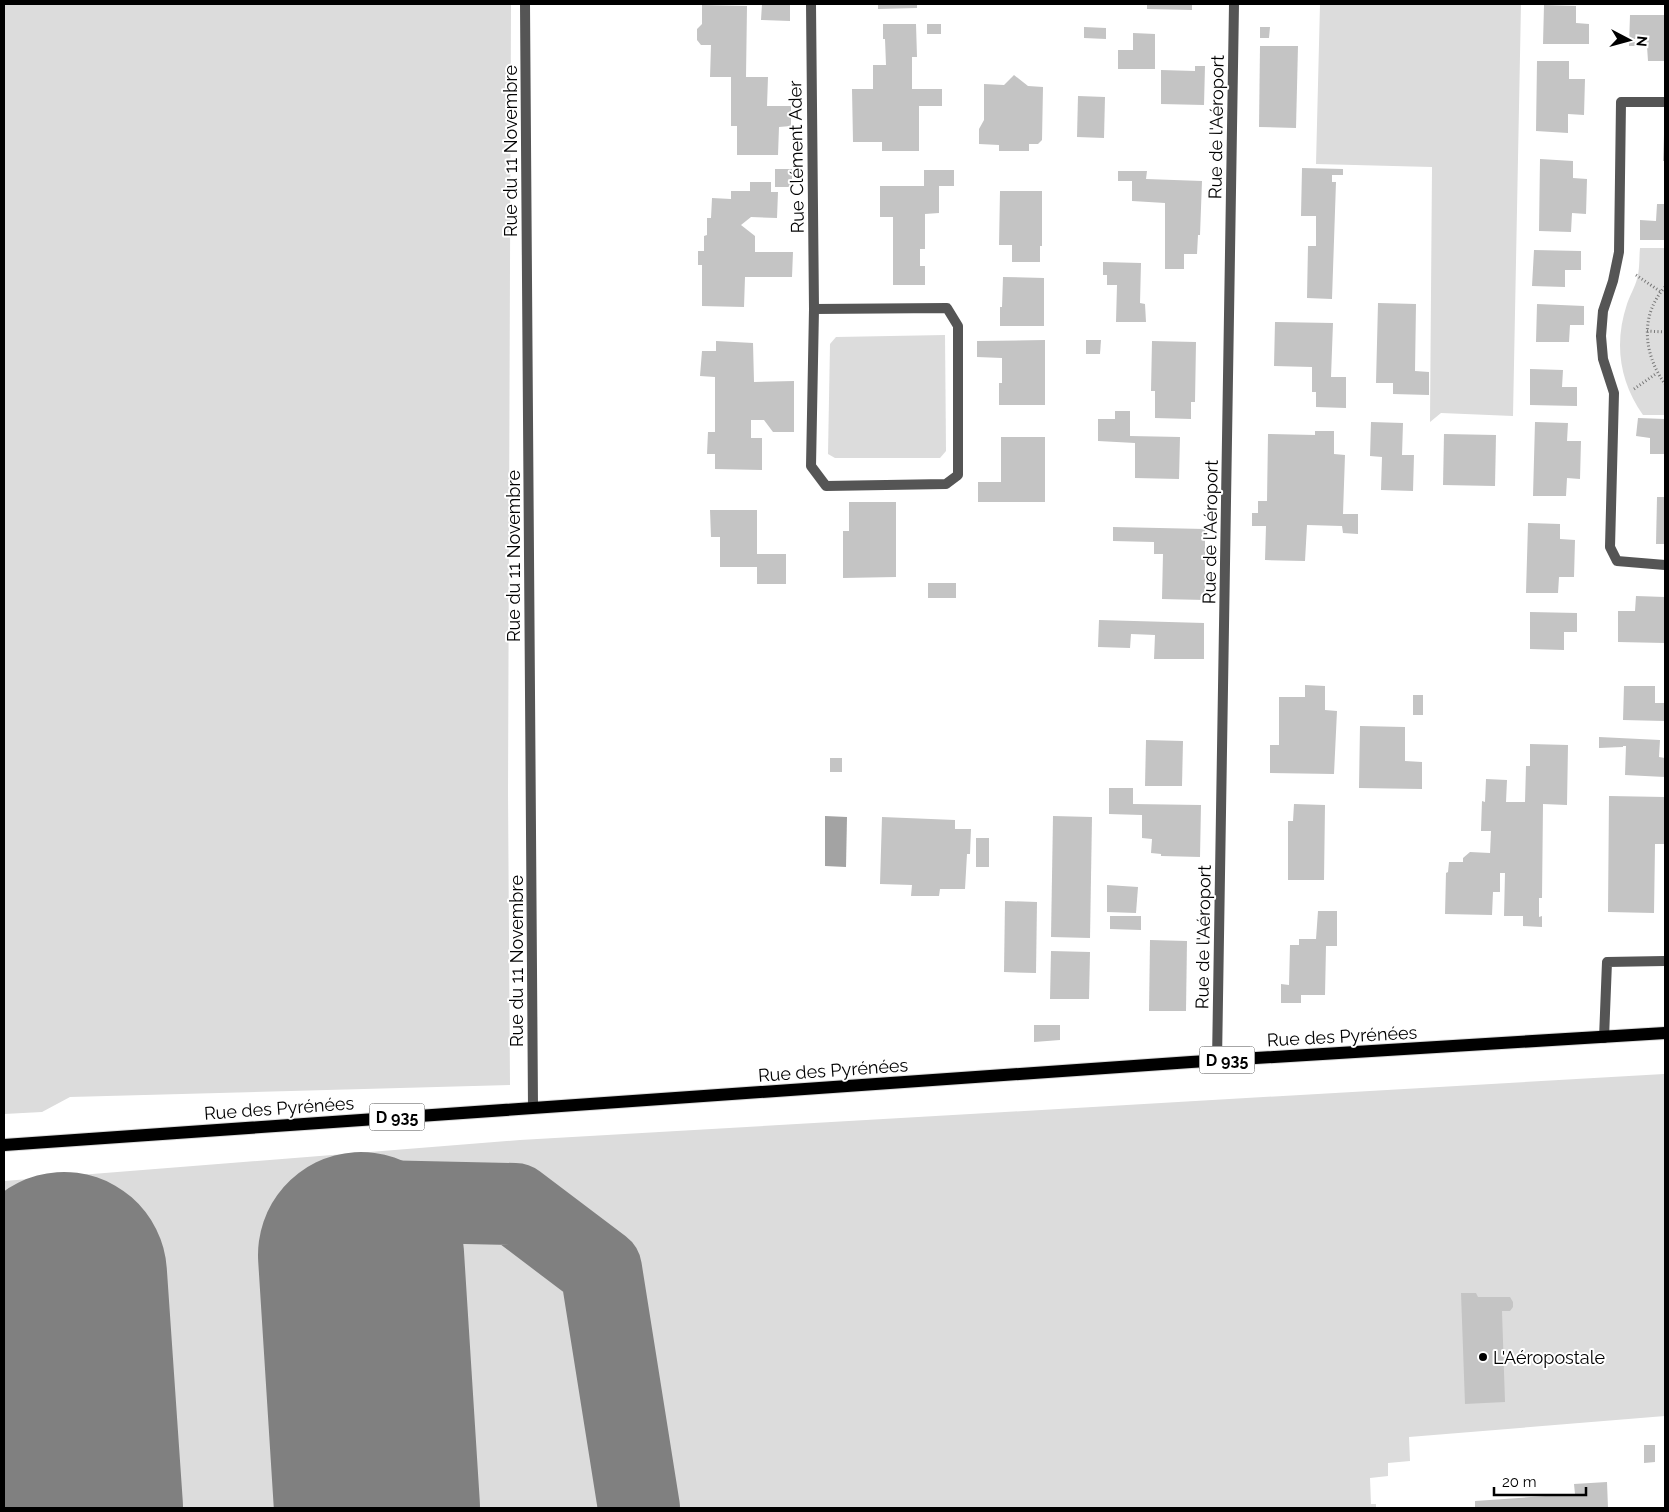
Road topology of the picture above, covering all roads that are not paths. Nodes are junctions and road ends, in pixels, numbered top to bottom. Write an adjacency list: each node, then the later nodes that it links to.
1 (525, 4): 11 (street, Rue du 11 Novembre)
2 (811, 4): 5 (street, Rue Clément Ader)
3 (1234, 4): 10 (street, Rue de l'Aéroport)
4 (1665, 102): 6 (street)
5 (814, 309): 5 (street, Rue Clément Ader)
6 (1665, 565)
7 (1665, 961): 9 (street)
8 (1665, 1033): 9 (main road, Rue des Pyrénées / D 935)
9 (1604, 1038): 10 (main road, Rue des Pyrénées / D 935)
10 (1217, 1061): 11 (main road, Rue des Pyrénées / D 935)
11 (533, 1107): 12 (main road, Rue des Pyrénées / D 935)
12 (4, 1145)

